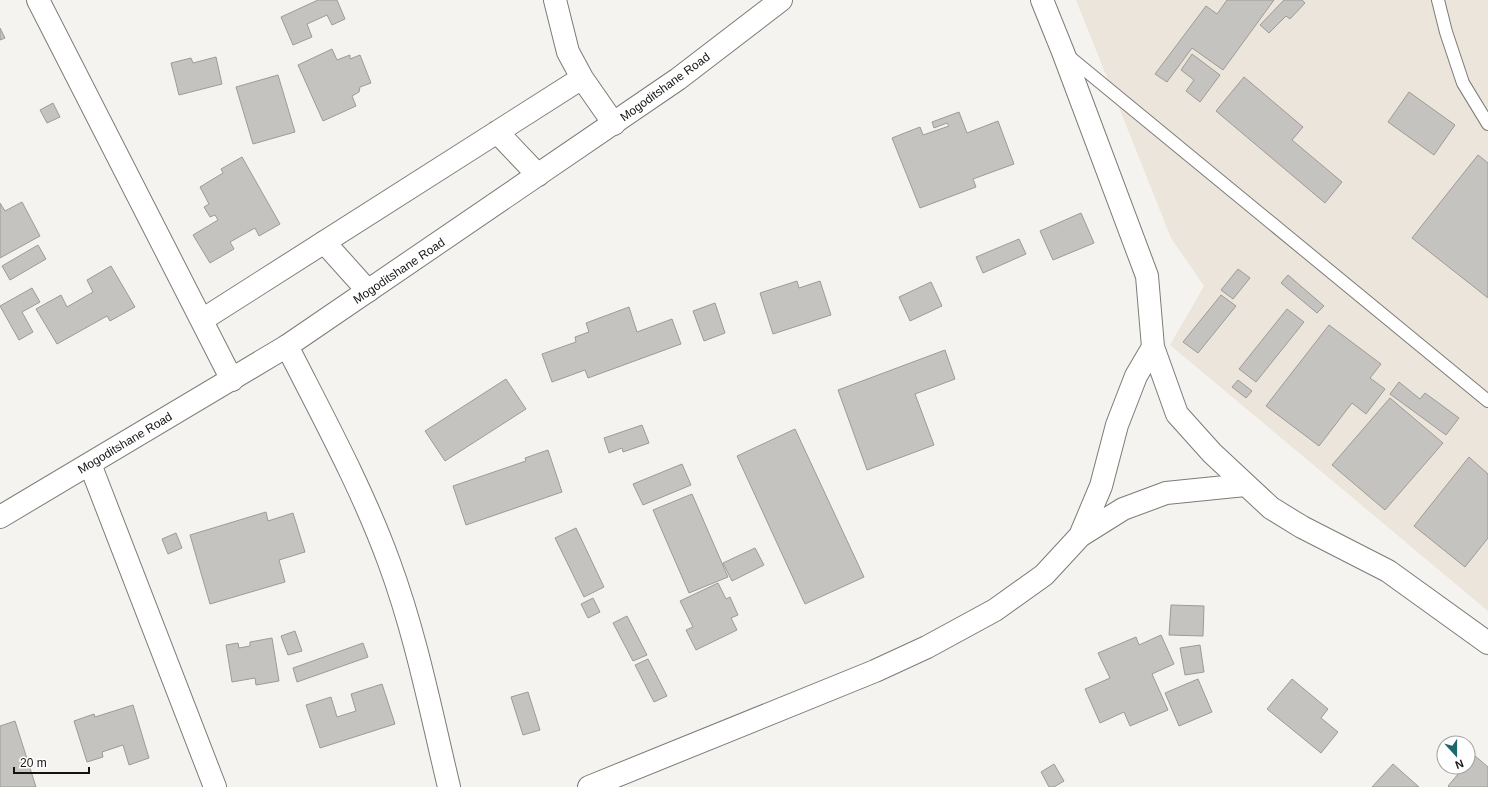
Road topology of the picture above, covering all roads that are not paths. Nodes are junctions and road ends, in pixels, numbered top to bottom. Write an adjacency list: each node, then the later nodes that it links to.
1 (38, 0): 14 (street)
2 (555, 0): 7 (street)
3 (781, 0): 8 (street, Mogoditshane Road)
4 (1042, 0): 6 (street)
5 (1438, 0): 9 (lane)
6 (1063, 52): 16 (street); 18 (lane)
7 (582, 78): 8 (street); 10 (street)
8 (614, 124): 11 (street, Mogoditshane Road)
9 (1488, 124)
10 (497, 132): 11 (street); 12 (street)
11 (538, 175): 13 (street, Mogoditshane Road)
12 (324, 242): 13 (street); 14 (street)
13 (368, 291): 15 (street, Mogoditshane Road)
14 (202, 320): 17 (street)
15 (287, 346): 17 (street, Mogoditshane Road); 25 (street)
16 (1153, 347): 20 (street); 22 (street)
17 (232, 380): 19 (street, Mogoditshane Road)
18 (1488, 401)
19 (90, 464): 21 (street, Mogoditshane Road); 24 (street)
20 (1245, 485): 22 (street); 23 (street)
21 (0, 517)
22 (1080, 536): 26 (street)
23 (1488, 643)
24 (215, 787)
25 (449, 787)
26 (589, 787)

